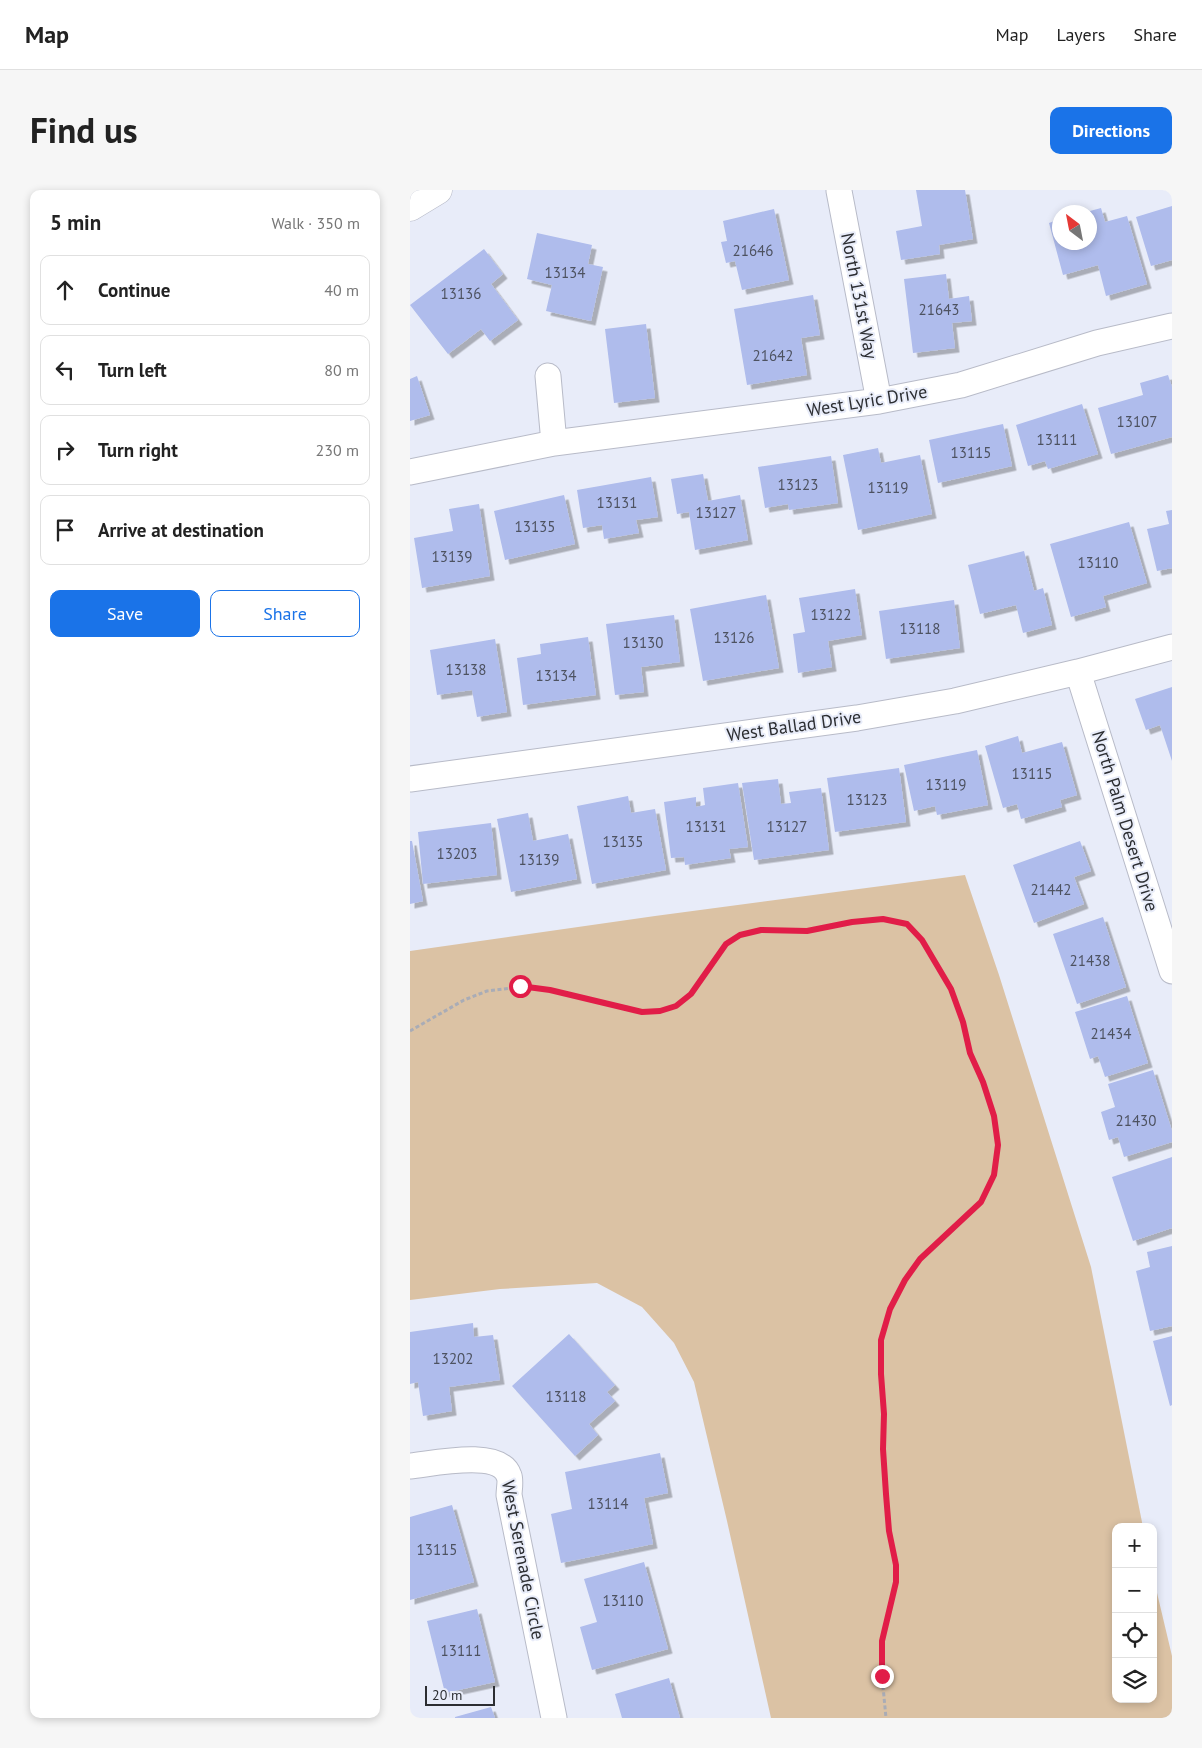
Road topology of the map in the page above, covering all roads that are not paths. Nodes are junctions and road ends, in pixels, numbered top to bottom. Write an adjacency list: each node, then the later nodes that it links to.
1 (438, 190): 3 (street)
2 (839, 191): 6 (street, North 131st Way)
3 (410, 207)
4 (1172, 326): 6 (street, West Lyric Drive)
5 (548, 376): 7 (street)
6 (879, 401): 7 (street, West Lyric Drive)
7 (554, 443): 8 (street, West Lyric Drive)
8 (410, 472)
9 (1172, 647): 10 (street, West Ballad Drive)
10 (1078, 672): 11 (street, West Ballad Drive); 12 (street, North Palm Desert Drive)
11 (410, 779)
12 (1172, 971)
13 (410, 1466): 14 (street, West Serenade Circle)
14 (554, 1718)

